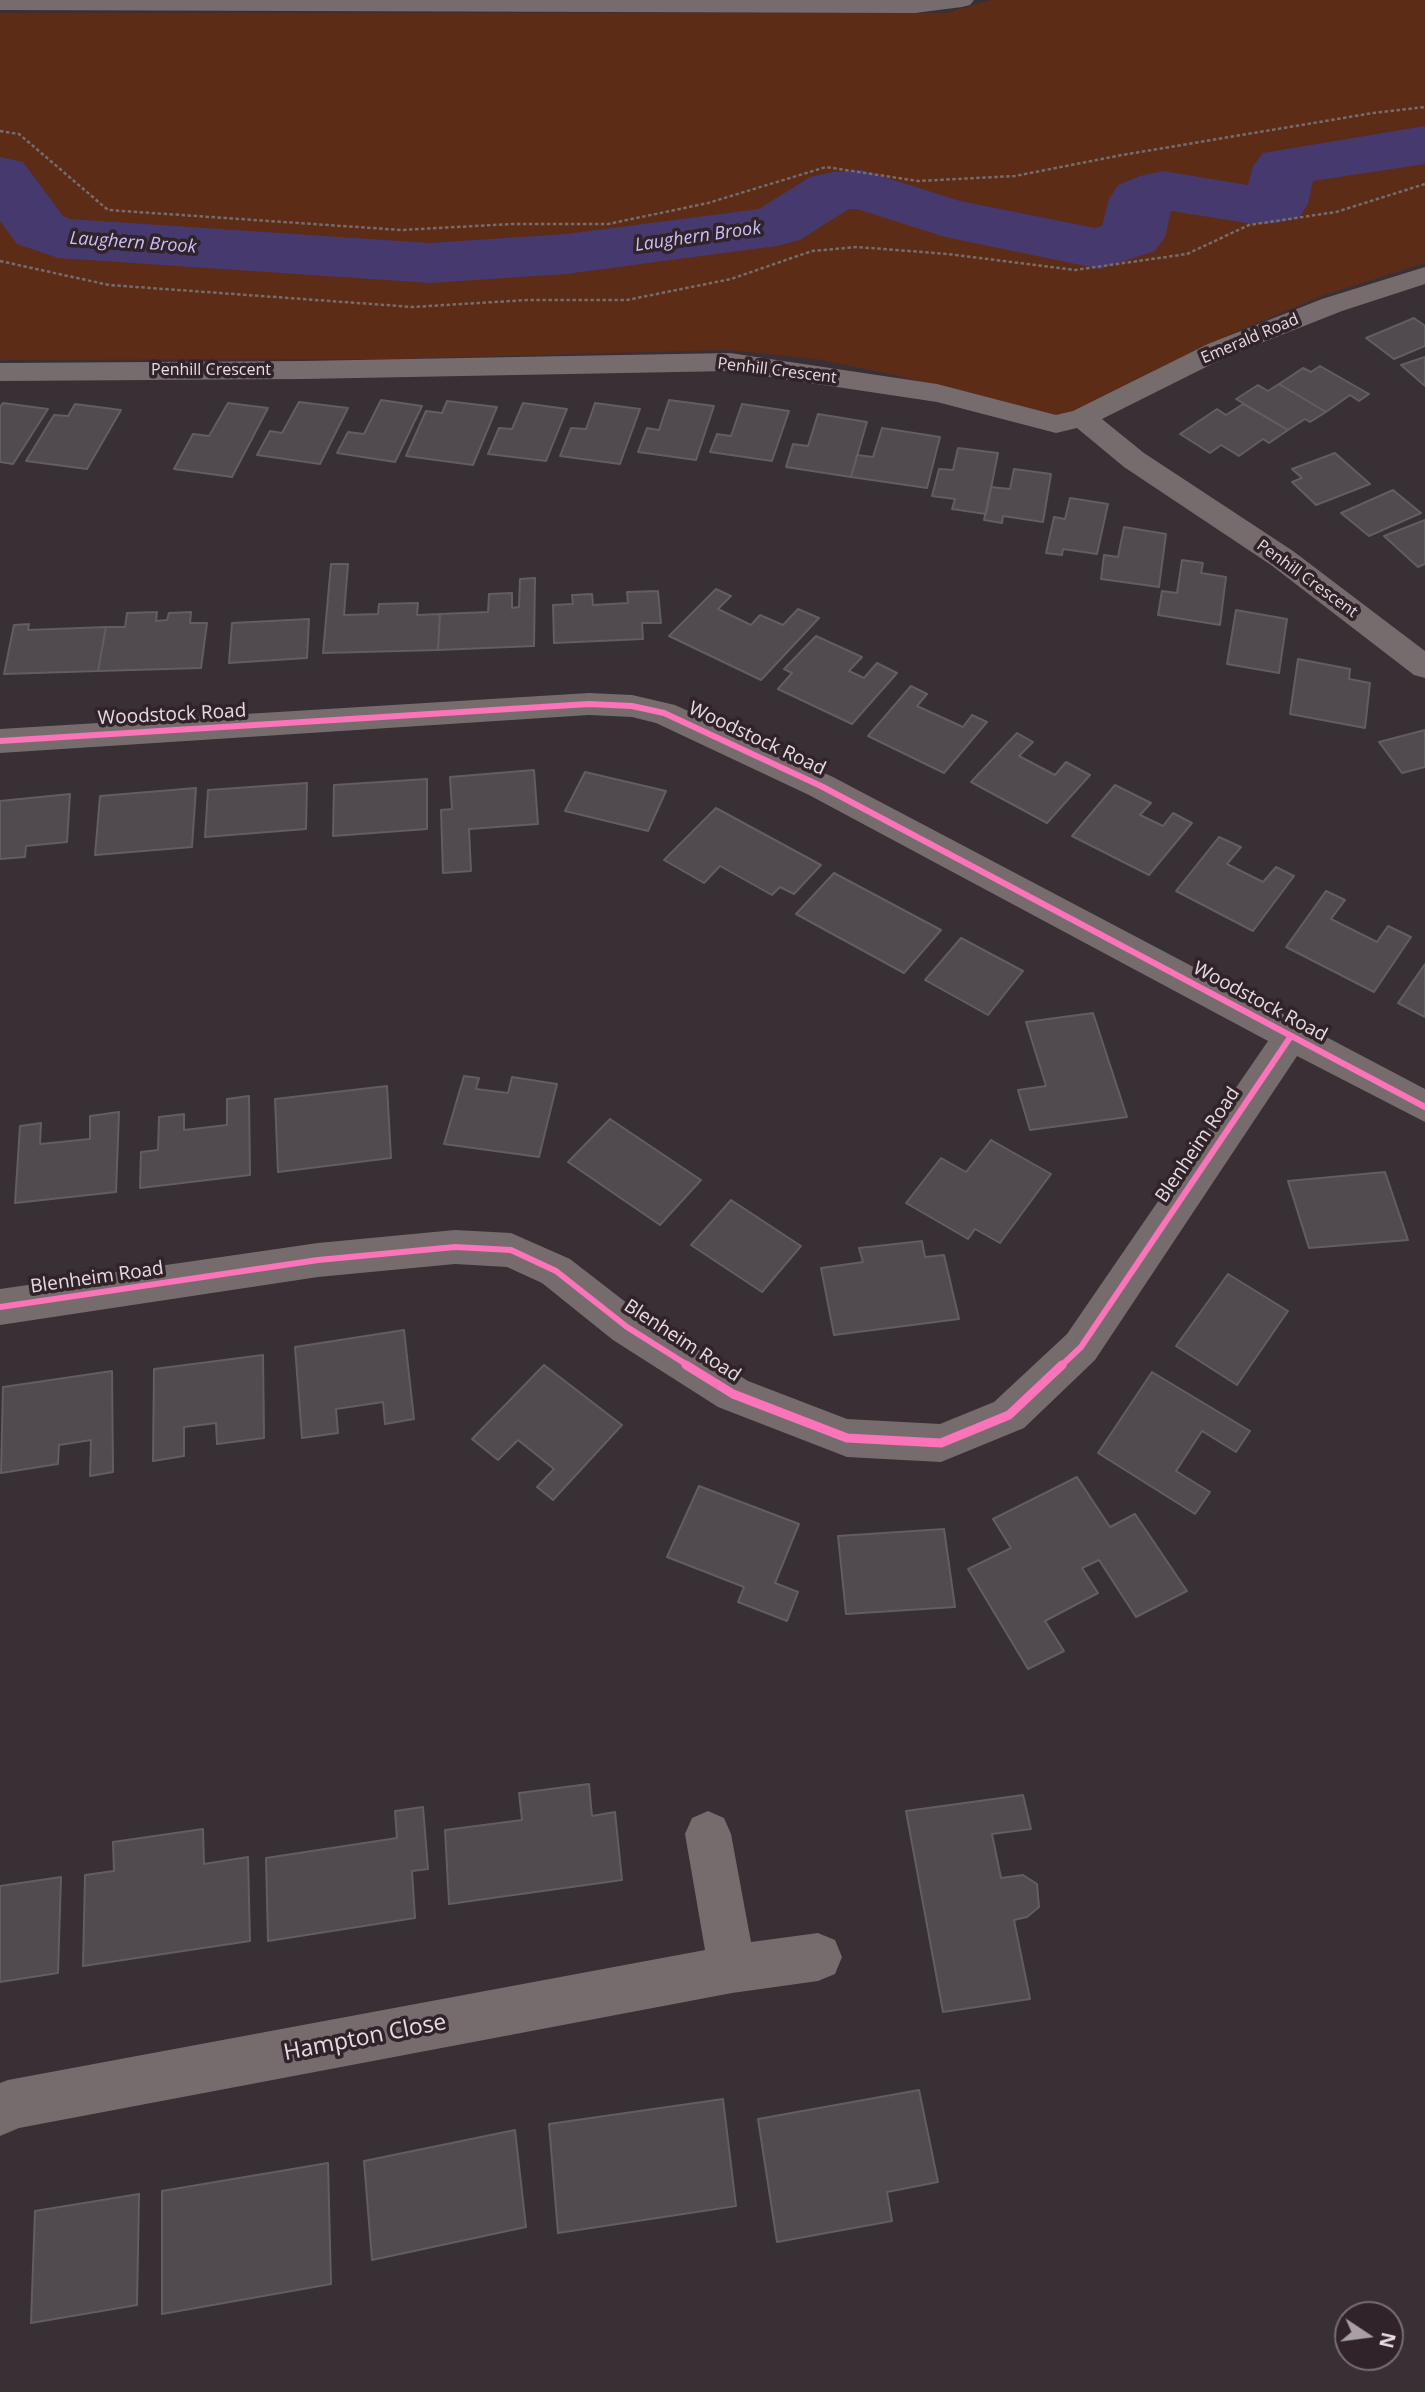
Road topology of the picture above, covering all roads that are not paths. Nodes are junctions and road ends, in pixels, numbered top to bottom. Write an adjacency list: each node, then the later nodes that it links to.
1 (962, 0): 2 (street)
2 (0, 3)
3 (1425, 275): 5 (street, Emerald Road)
4 (0, 372): 5 (street, Penhill Crescent)
5 (1082, 418): 6 (street, Penhill Crescent)
6 (1421, 680)
7 (0, 741): 8 (street, Woodstock Road)
8 (1291, 1036): 9 (street, Woodstock Road); 10 (street, Blenheim Road)
9 (1425, 1107)
10 (0, 1307)
11 (708, 1834): 13 (street)
12 (818, 1957): 13 (street, Hampton Close)
13 (732, 1969): 14 (street, Hampton Close)
14 (0, 2111)

